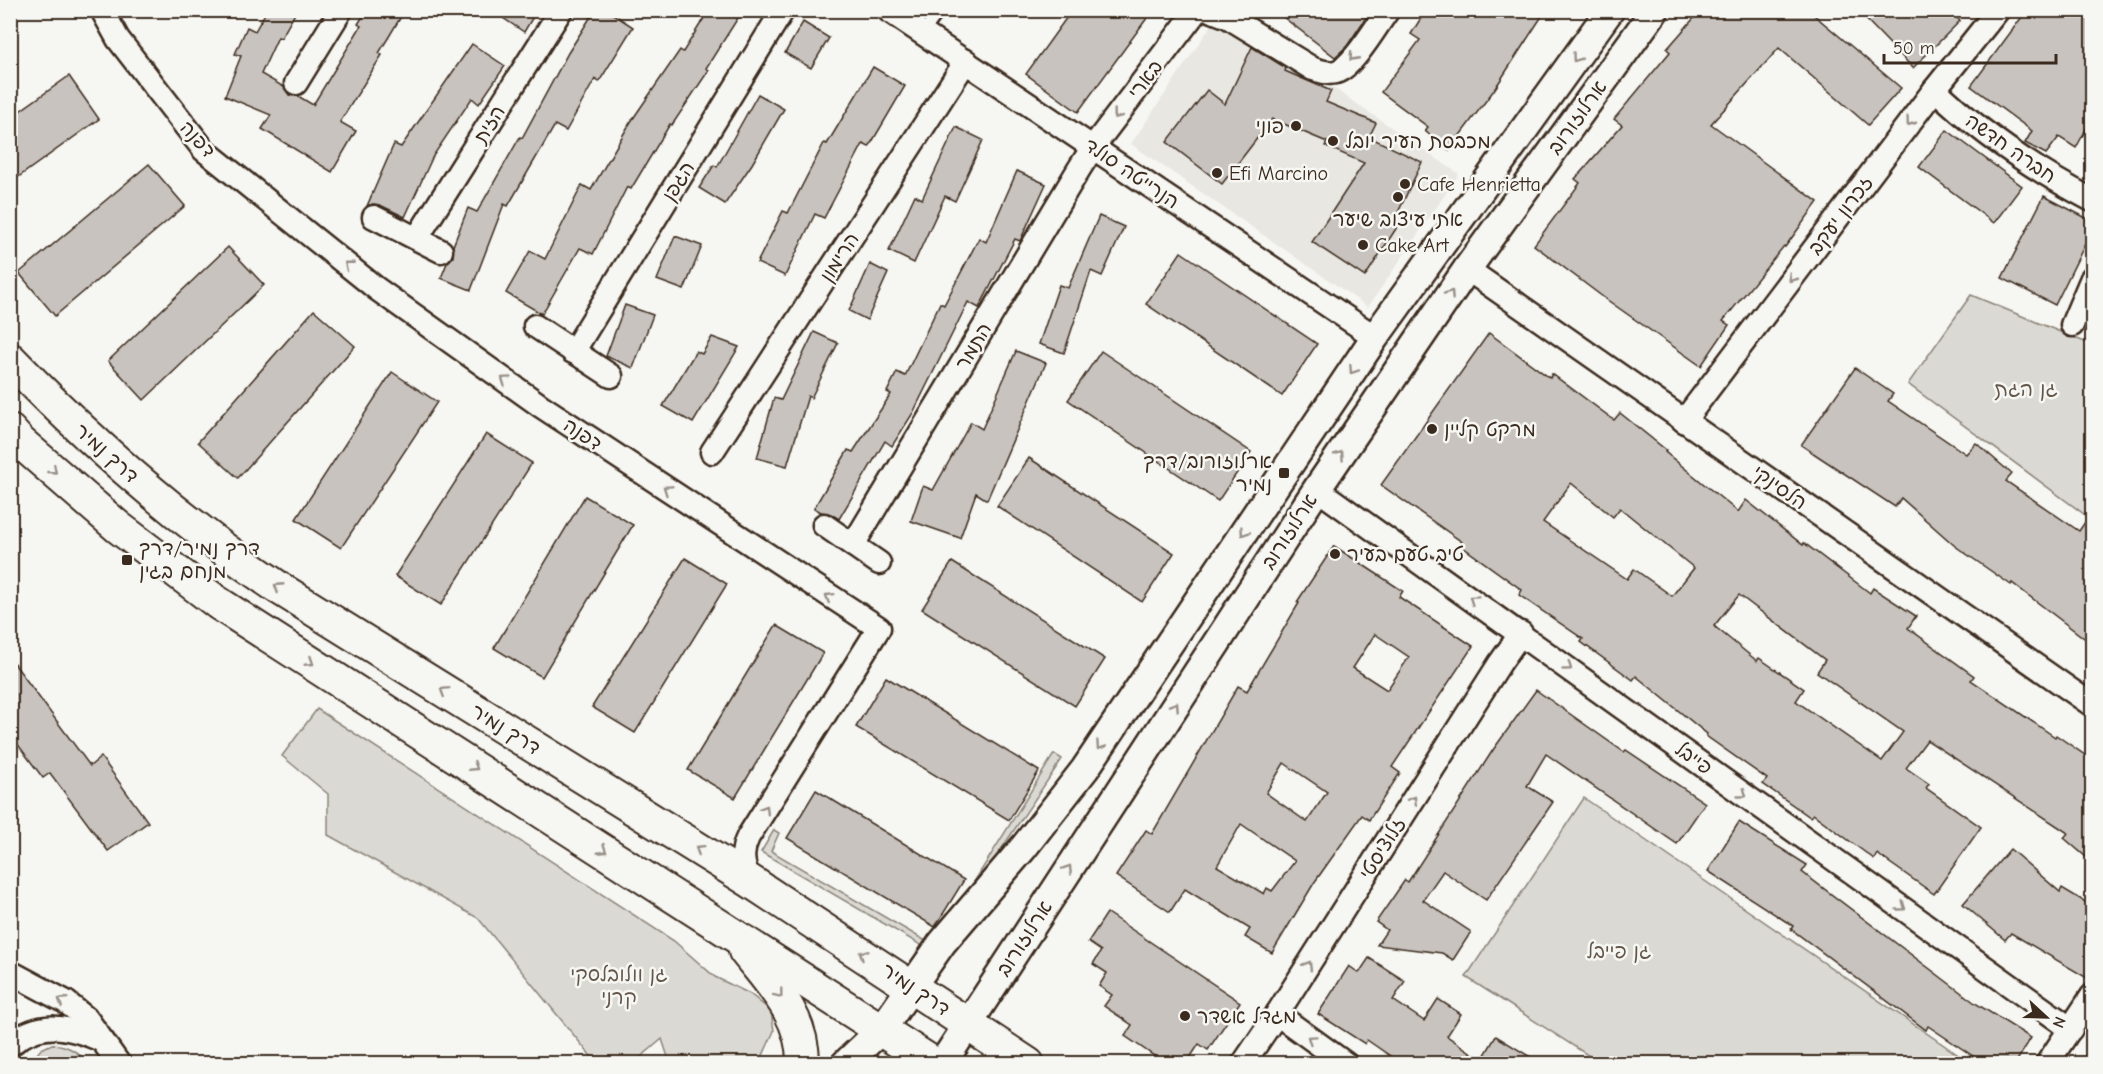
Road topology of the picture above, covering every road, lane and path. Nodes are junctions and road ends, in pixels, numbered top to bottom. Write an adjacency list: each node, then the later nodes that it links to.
1 (102, 10): 39 (street, דפנה, one-way to 1)
2 (341, 10): 15 (street)
3 (561, 10): 20 (street, הזית)
4 (783, 10): 27 (street, הגפן)
5 (888, 10): 13 (street, הנרייטה סולד)
6 (940, 10): 13 (lane)
7 (1197, 10): 17 (street, בארי, one-way to 17)
8 (1210, 10): 9 (street, one-way to 8)
9 (1388, 10)
10 (1610, 10): 26 (street, ארלוזורוב, one-way to 26)
11 (1655, 10): 22 (street, ארלוזורוב)
12 (1998, 10): 16 (street, זכרון יעקב)
13 (923, 33): 14 (street, הנרייטה סולד)
14 (966, 61): 17 (street, הנרייטה סולד); 32 (street, הרימון)
15 (296, 83)
16 (1935, 89): 18 (street, חברה חדשה); 30 (street, זכרון יעקב, one-way to 30)
17 (1093, 147): 26 (street, הנרייטה סולד); 35 (street, התמר)
18 (2092, 200)
19 (374, 217): 20 (street)
20 (417, 238): 21 (street)
21 (441, 251)
22 (1467, 269): 30 (street, הלסינקי); 33 (street, ארלוזורוב, one-way to 22)
23 (2092, 278): 24 (street)
24 (2072, 325)
25 (535, 326): 27 (street)
26 (1376, 337): 42 (street, ארלוזורוב, one-way to 42)
27 (573, 352): 29 (street)
28 (10, 359): 39 (main road, דרך נמיר, one-way to 28)
29 (611, 376)
30 (1684, 421): 38 (street, הלסינקי)
31 (10, 431): 40 (main road, one-way to 40)
32 (712, 452)
33 (1317, 489): 37 (street, פייבל, one-way to 33); 45 (street, ארלוזורוב, one-way to 33)
34 (824, 525): 35 (street)
35 (853, 546): 36 (street)
36 (879, 563)
37 (1521, 633): 44 (street, זלוציסטי, one-way to 37); 47 (street, פייבל, one-way to 47)
38 (2092, 705)
39 (750, 881): 42 (main road, דרך נמיר, one-way to 39)
40 (730, 931): 46 (main road); 51 (main road, one-way to 51)
41 (10, 972): 48 (street, one-way to 41)
42 (912, 986): 45 (main road, דרך נמיר); 46 (street, ארלוזורוב)
43 (2092, 996): 47 (street)
44 (1277, 1014): 56 (street, זלוציסטי); 57 (street, one-way to 44)
45 (969, 1025): 54 (street, ארלוזורוב); 55 (main road, דרך נמיר)
46 (882, 1029): 52 (street, ארלוזורוב); 53 (main road)
47 (2071, 1029): 58 (street)
48 (103, 1041): 49 (street); 50 (street)
49 (10, 1046)
50 (120, 1064)
51 (803, 1064)
52 (845, 1064)
53 (934, 1064)
54 (942, 1064)
55 (1028, 1064)
56 (1243, 1064)
57 (1346, 1064)
58 (2047, 1064)

